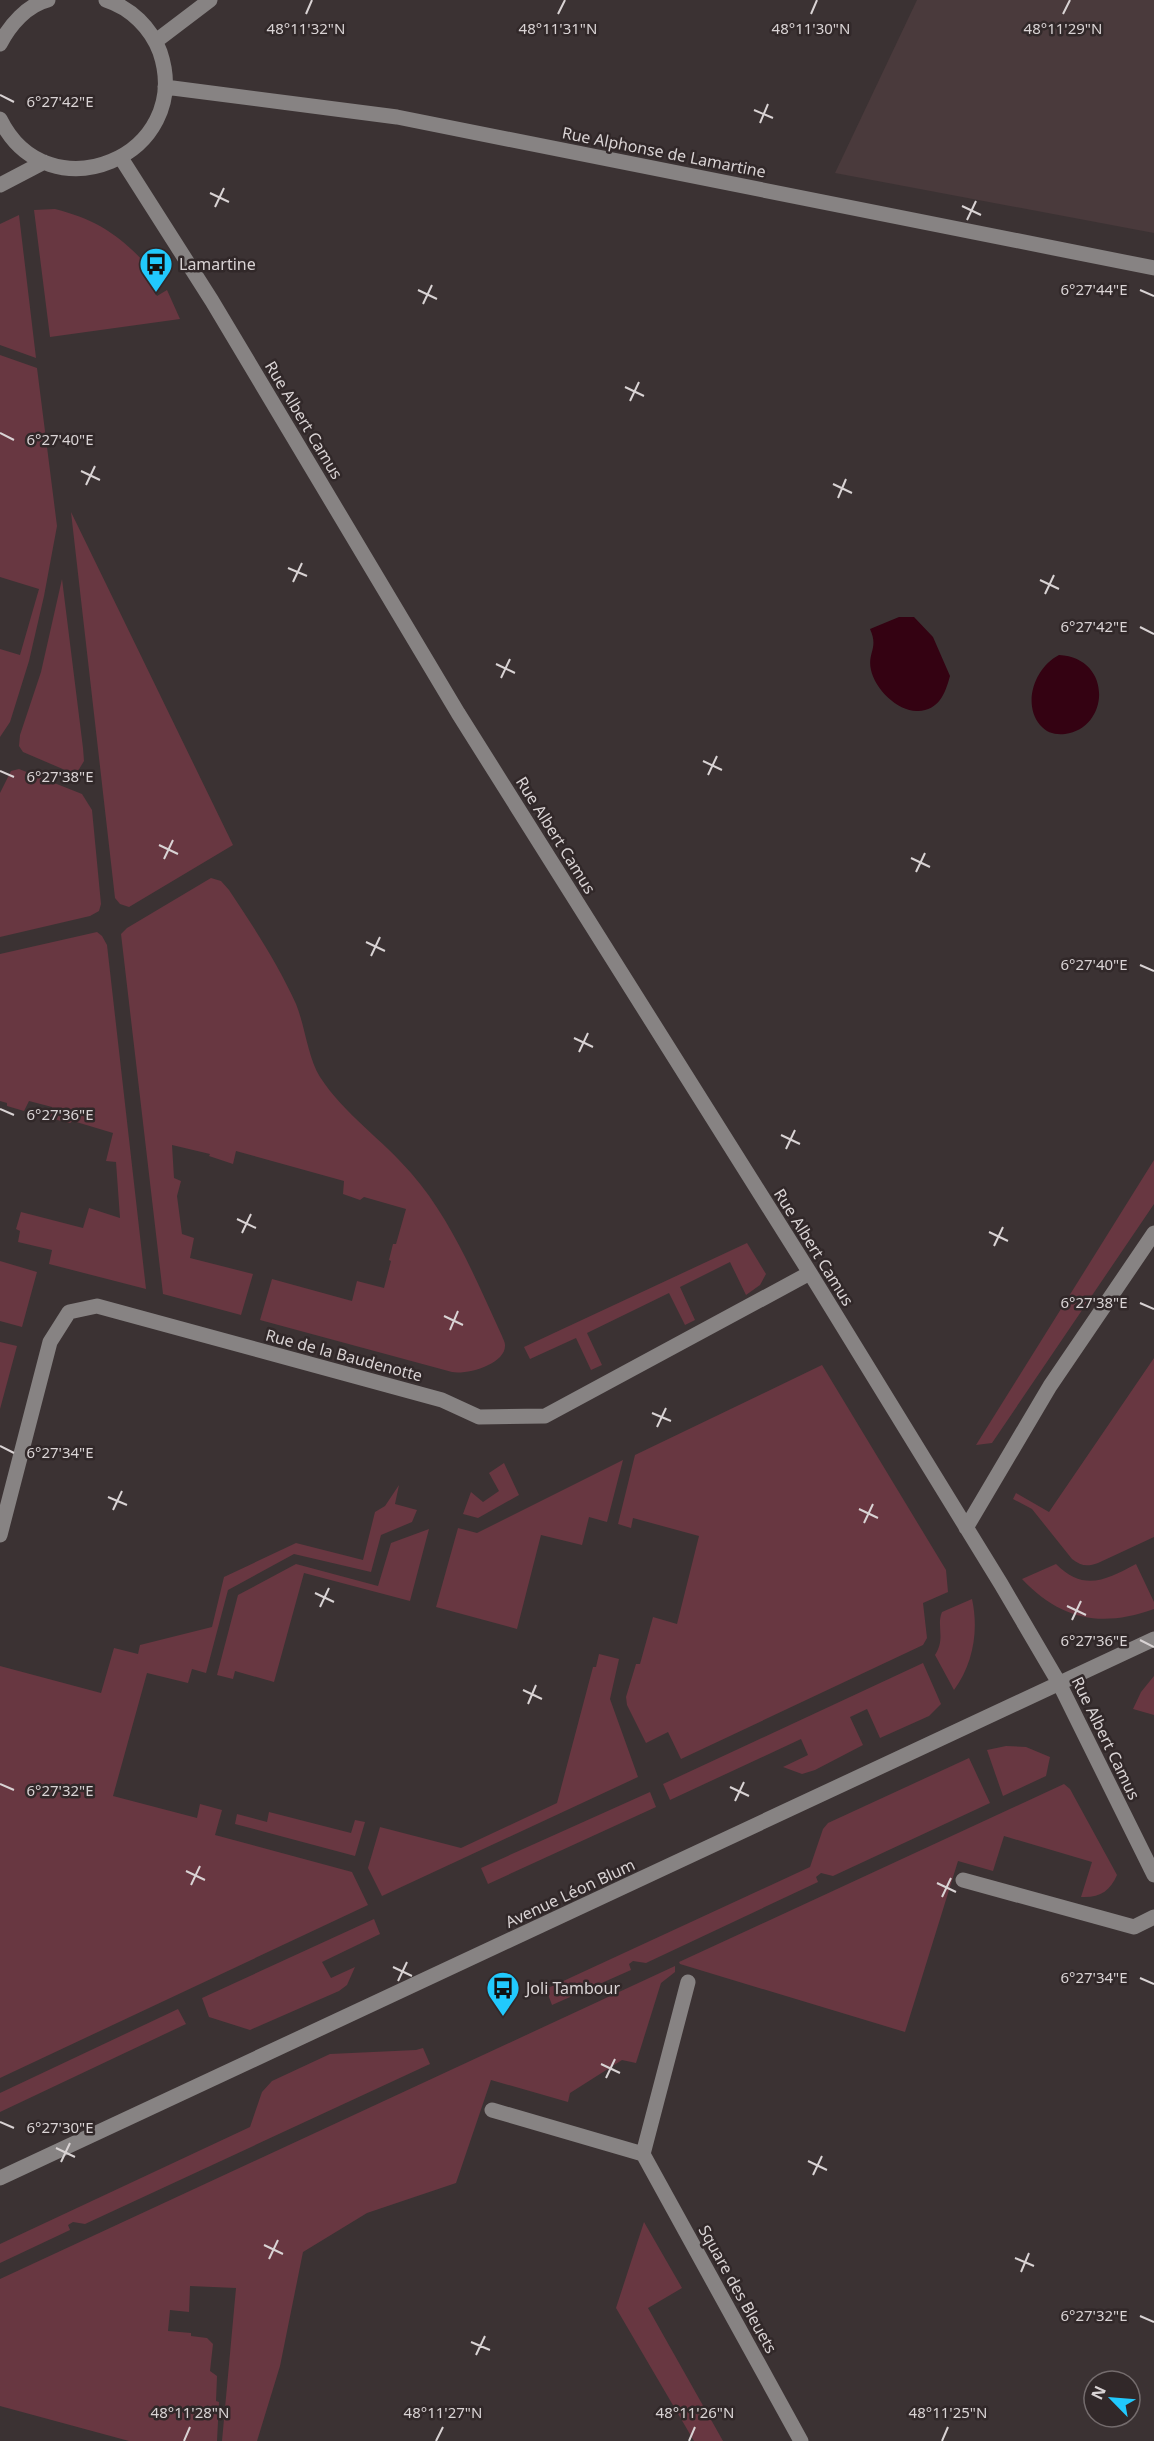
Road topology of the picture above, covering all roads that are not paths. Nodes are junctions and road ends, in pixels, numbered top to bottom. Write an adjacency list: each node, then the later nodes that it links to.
1 (16, 0): 5 (street)
2 (48, 0): 5 (street)
3 (106, 0): 6 (street)
4 (210, 0): 6 (street)
5 (21, 15): 7 (street)
6 (156, 41): 8 (street)
7 (0, 44)
8 (165, 87): 10 (street); 13 (street, Rue Alphonse de Lamartine)
9 (0, 119): 11 (street)
10 (121, 158): 11 (street); 15 (street, Rue Albert Camus)
11 (44, 162): 12 (street)
12 (0, 185)
13 (1154, 268)
14 (1154, 1233): 16 (street)
15 (810, 1273): 16 (street, Rue Albert Camus); 17 (street, Rue de la Baudenotte)
16 (966, 1528): 19 (street, Rue Albert Camus)
17 (0, 1535)
18 (1154, 1639): 19 (street, Avenue Léon Blum)
19 (1059, 1683): 20 (street, Rue Albert Camus); 26 (street, Avenue Léon Blum)
20 (1154, 1875)
21 (963, 1880): 22 (street)
22 (1154, 1917)
23 (688, 1982): 25 (street)
24 (492, 2110): 25 (street)
25 (643, 2154): 27 (street, Square des Bleuets)
26 (0, 2178)
27 (801, 2441)

